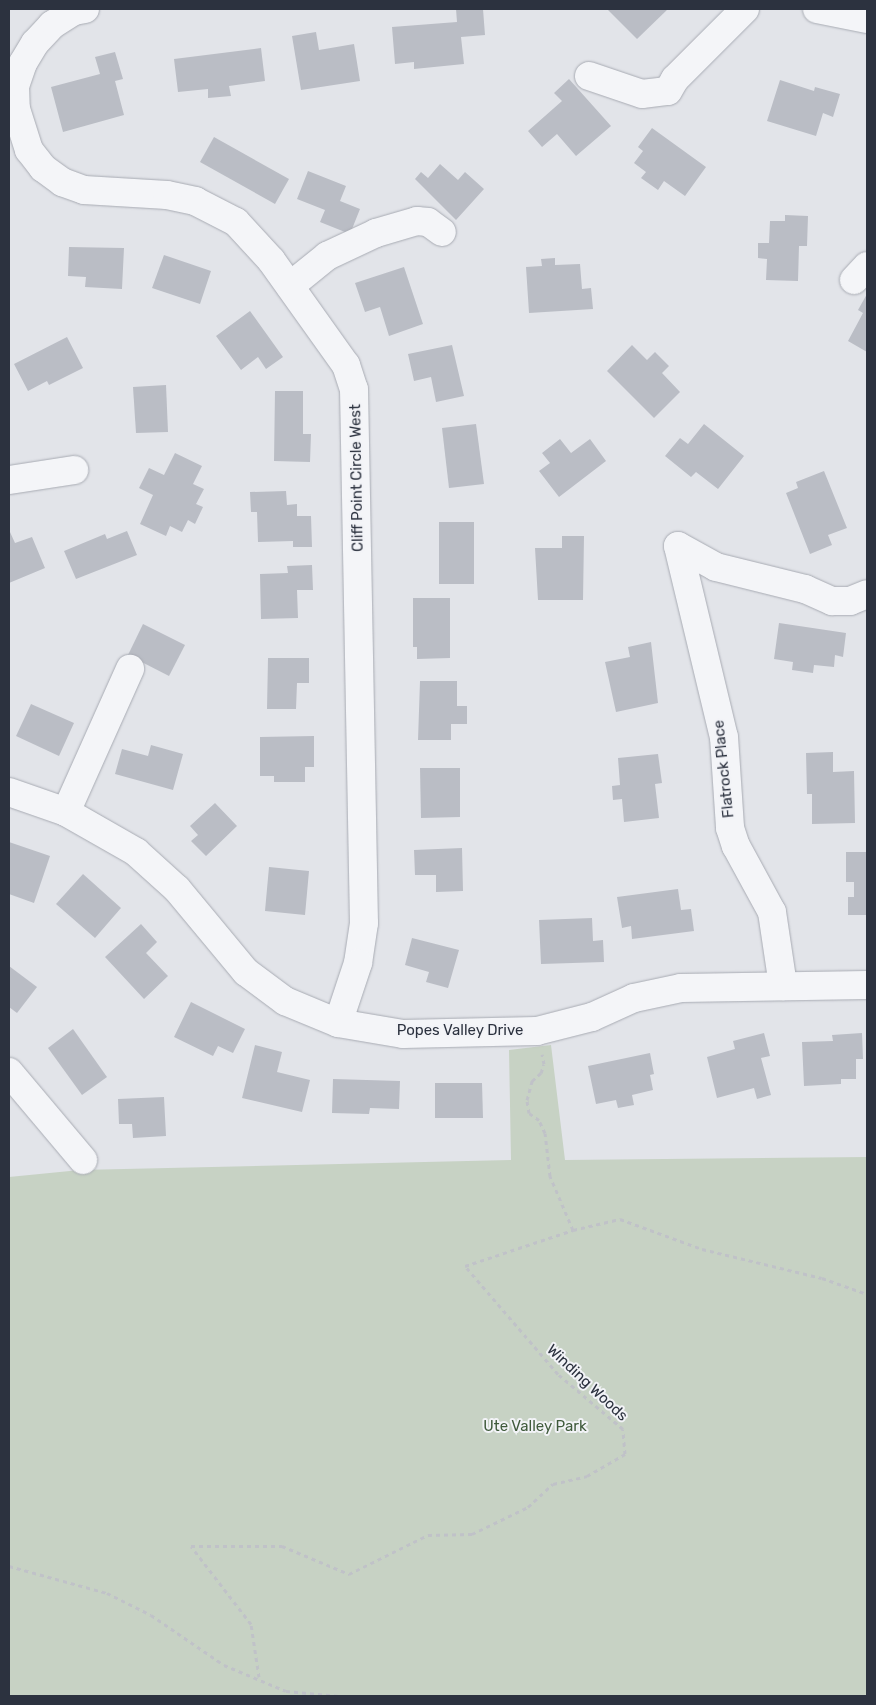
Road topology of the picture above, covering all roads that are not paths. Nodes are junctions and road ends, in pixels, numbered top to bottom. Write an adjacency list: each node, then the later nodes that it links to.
1 (85, 9): 6 (street, Cliff Point Circle West)
2 (745, 9): 5 (street)
3 (817, 9): 4 (street)
4 (867, 20)
5 (589, 76)
6 (14, 127): 8 (street, Cliff Point Circle West)
7 (442, 232): 8 (street)
8 (290, 286): 17 (street, Cliff Point Circle West)
9 (74, 470): 10 (street)
10 (9, 480)
11 (867, 594): 16 (street, Flatrock Place)
12 (130, 670): 14 (street)
13 (9, 792): 14 (street, Popes Valley Drive)
14 (66, 812): 17 (street, Popes Valley Drive)
15 (867, 985): 16 (street, Popes Valley Drive)
16 (783, 986): 17 (street, Popes Valley Drive)
17 (338, 1023)
18 (9, 1072): 19 (street)
19 (83, 1160)

